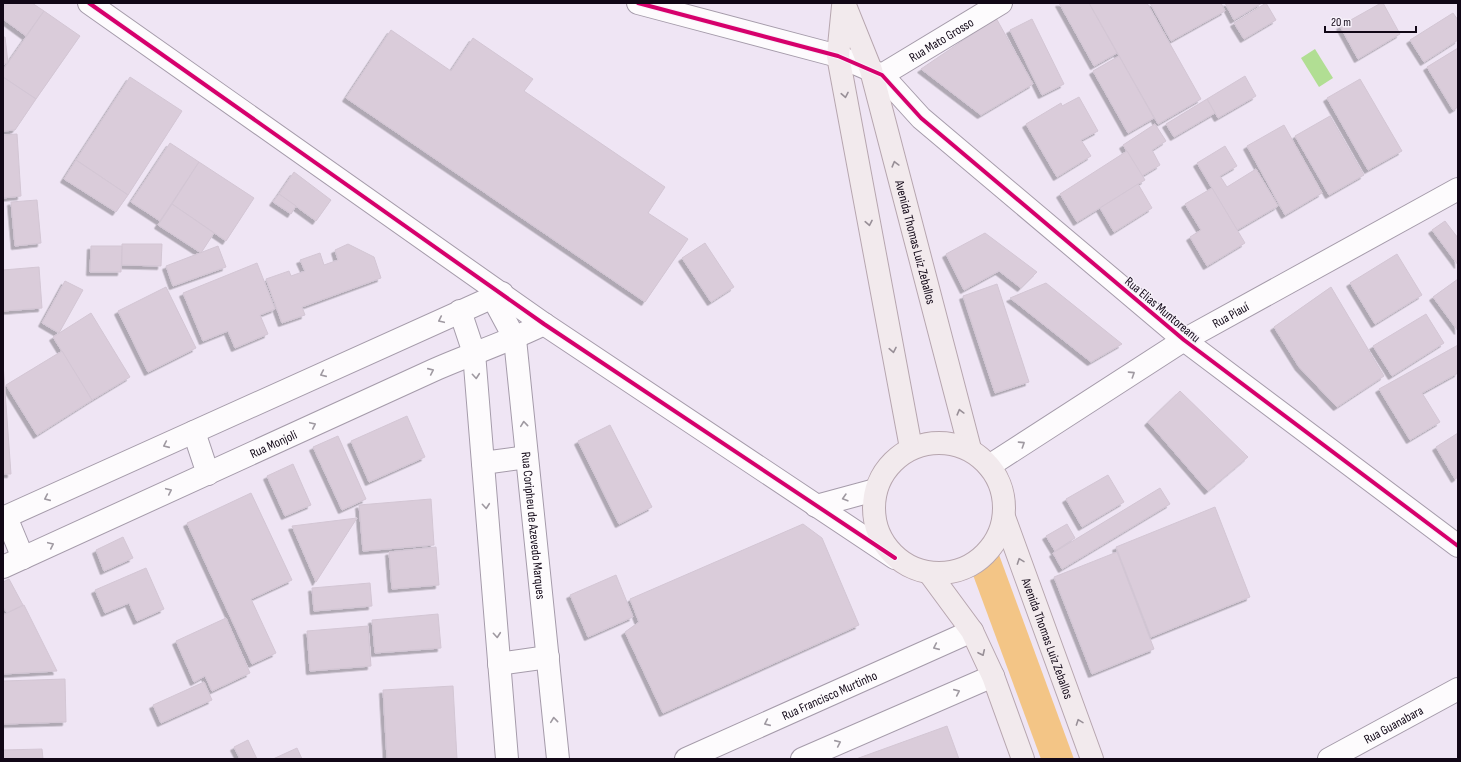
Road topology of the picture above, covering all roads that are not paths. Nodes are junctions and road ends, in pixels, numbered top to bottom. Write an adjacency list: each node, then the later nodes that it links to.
1 (89, 3): 8 (street)
2 (638, 3): 5 (street)
3 (844, 3): 5 (main road); 6 (main road, Avenida Thomas Luiz Zeballos)
4 (1001, 3): 6 (street, Rua Mato Grosso)
5 (838, 56): 6 (street); 15 (main road, one-way to 15)
6 (877, 73): 12 (street, Rua Elias Muntoreanu); 16 (main road, Avenida Thomas Luiz Zeballos, one-way to 6)
7 (1458, 189): 12 (street, Rua Piauí)
8 (498, 295): 9 (street); 10 (street); 11 (street, Rua Coripheu de Azevedo Marques)
9 (460, 311): 13 (street); 14 (street, one-way to 14)
10 (544, 324): 11 (street, Rua Monjoli); 22 (street)
11 (515, 339): 13 (street, Rua Monjoli); 17 (street, Rua Coripheu de Azevedo Marques, one-way to 11)
12 (1184, 340): 19 (street, Rua Piauí, one-way to 12); 25 (street, Rua Elias Muntoreanu)
13 (474, 353): 18 (street, one-way to 18); 20 (street, Rua Monjoli, one-way to 13)
14 (194, 432): 20 (street); 23 (street, one-way to 23)
15 (911, 448): 16 (main road); 21 (main road)
16 (970, 449): 19 (main road)
17 (527, 457): 18 (street); 31 (street, Rua Coripheu de Azevedo Marques)
18 (483, 463): 32 (street, one-way to 32)
19 (989, 466): 24 (main road)
20 (208, 474): 26 (street, Rua Monjoli, one-way to 20)
21 (875, 490): 22 (street, one-way to 22); 27 (main road)
22 (816, 506): 27 (street)
23 (4, 517): 26 (street)
24 (1004, 517): 29 (main road); 40 (main road, Avenida Thomas Luiz Zeballos, one-way to 24)
25 (1458, 546)
26 (23, 558): 28 (street, Rua Monjoli)
27 (895, 558): 29 (main road)
28 (3, 567)
29 (930, 574): 30 (main road)
30 (972, 631): 33 (main road, one-way to 33); 35 (street, Rua Francisco Murtinho, one-way to 35)
31 (548, 657): 32 (street); 37 (street, Rua Coripheu de Azevedo Marques, one-way to 31)
32 (499, 664): 36 (street)
33 (993, 676): 38 (street, one-way to 33); 39 (main road)
34 (1458, 689): 41 (street, Rua Guanabara)
35 (693, 757)
36 (507, 759)
37 (558, 759)
38 (802, 759)
39 (1023, 759)
40 (1092, 759)
41 (1329, 759)

